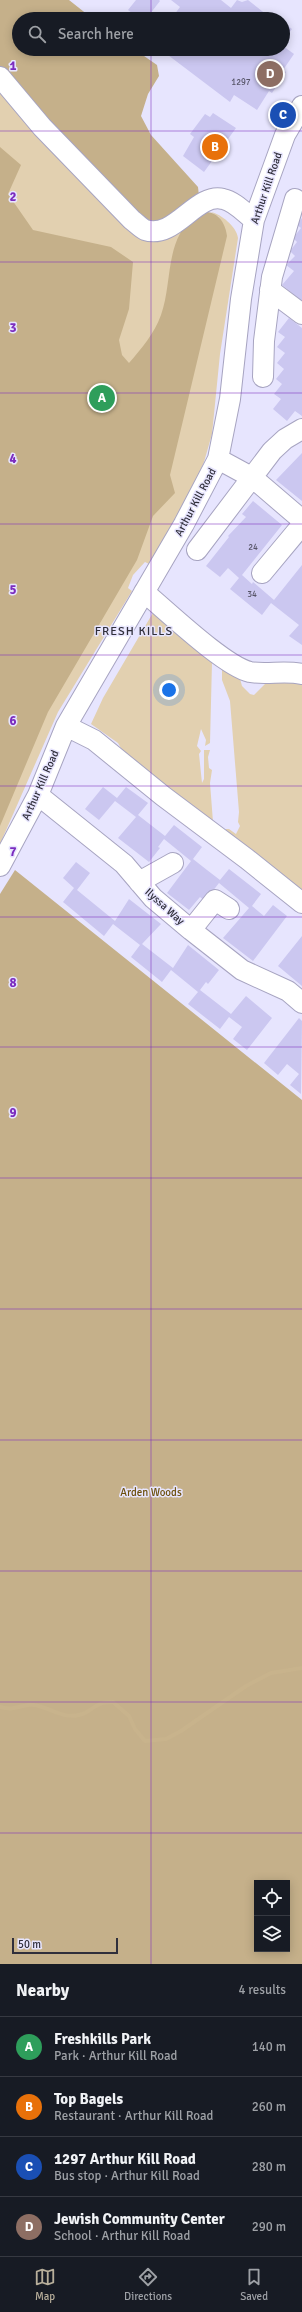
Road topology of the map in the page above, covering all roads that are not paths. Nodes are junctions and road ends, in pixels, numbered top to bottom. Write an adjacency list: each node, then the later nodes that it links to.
1 (0, 77): 4 (street)
2 (302, 106): 4 (street, Arthur Kill Road)
3 (295, 199): 5 (street)
4 (254, 220): 9 (street, Arthur Kill Road)
5 (270, 290): 6 (street); 7 (street)
6 (302, 314)
7 (263, 378)
8 (302, 428): 10 (street)
9 (218, 459): 10 (street); 15 (street, Arthur Kill Road)
10 (253, 478): 11 (street); 13 (street)
11 (302, 520)
12 (302, 525): 14 (street)
13 (197, 550)
14 (262, 573)
15 (144, 592): 16 (street); 17 (street, Arthur Kill Road)
16 (302, 674)
17 (66, 726): 18 (street, Arthur Kill Road); 22 (street)
18 (38, 795): 20 (street, Arthur Kill Road); 21 (street, Ilyssa Way)
19 (173, 863): 21 (street)
20 (0, 866)
21 (139, 882): 24 (street, Ilyssa Way)
22 (302, 903)
23 (229, 909): 24 (street)
24 (191, 930): 25 (street, Ilyssa Way)
25 (302, 1003)

